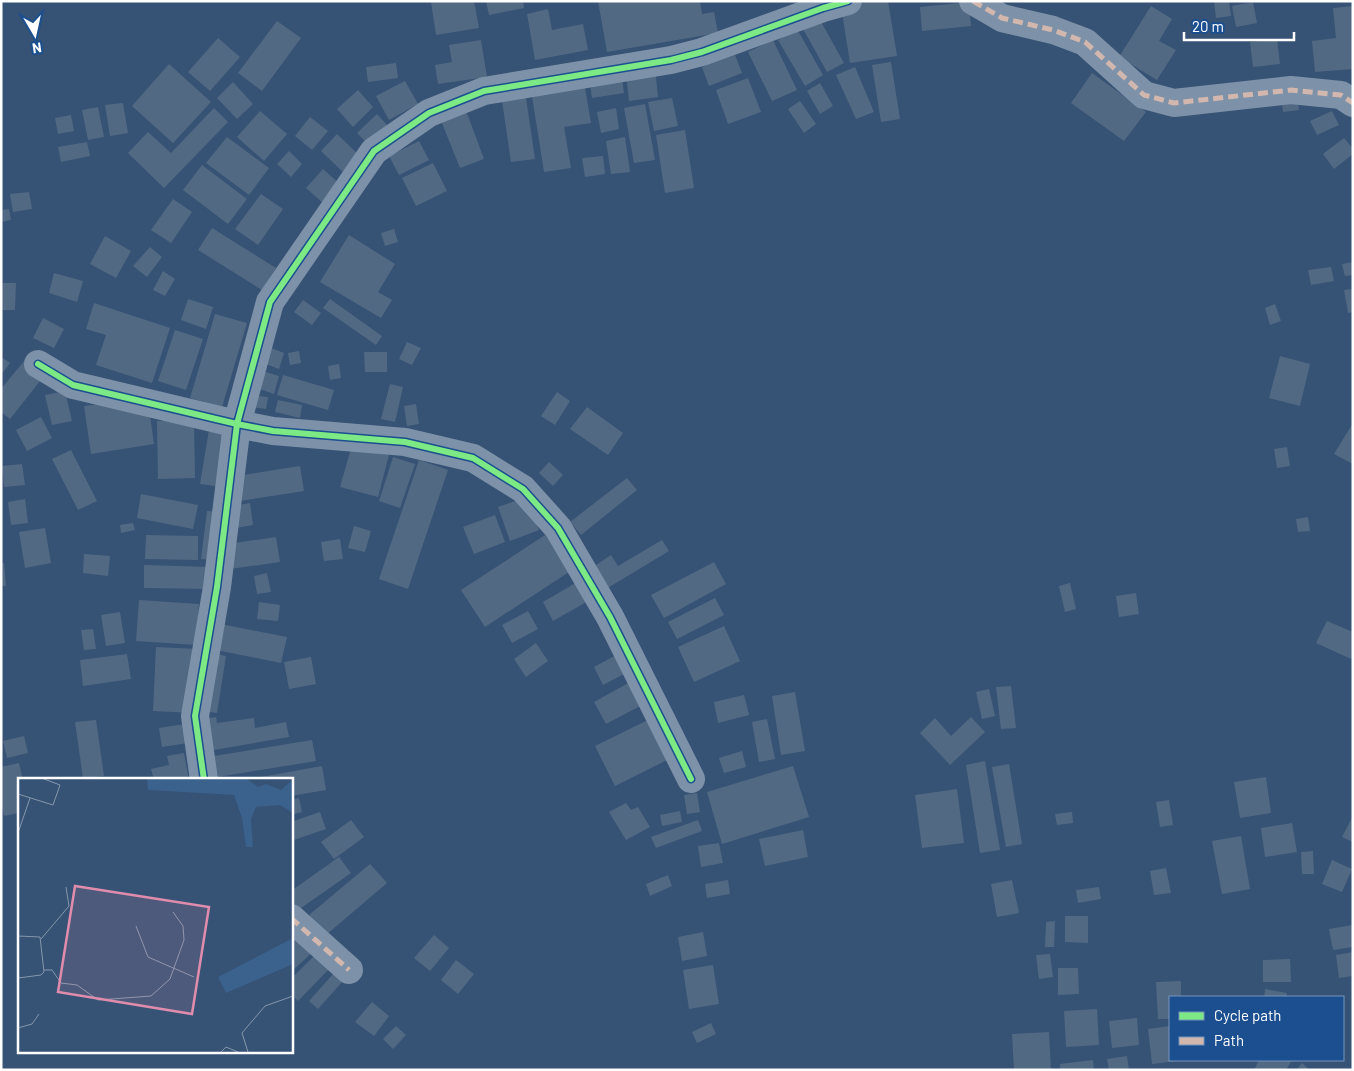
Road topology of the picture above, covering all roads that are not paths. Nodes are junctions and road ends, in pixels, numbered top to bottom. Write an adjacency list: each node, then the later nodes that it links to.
1 (848, 1): 5 (street)
2 (973, 1): 3 (street)
3 (1353, 103)
4 (38, 364): 5 (street)
5 (237, 424): 6 (street); 7 (street)
6 (204, 778)
7 (691, 779)
8 (292, 919): 9 (street)
9 (349, 970)

